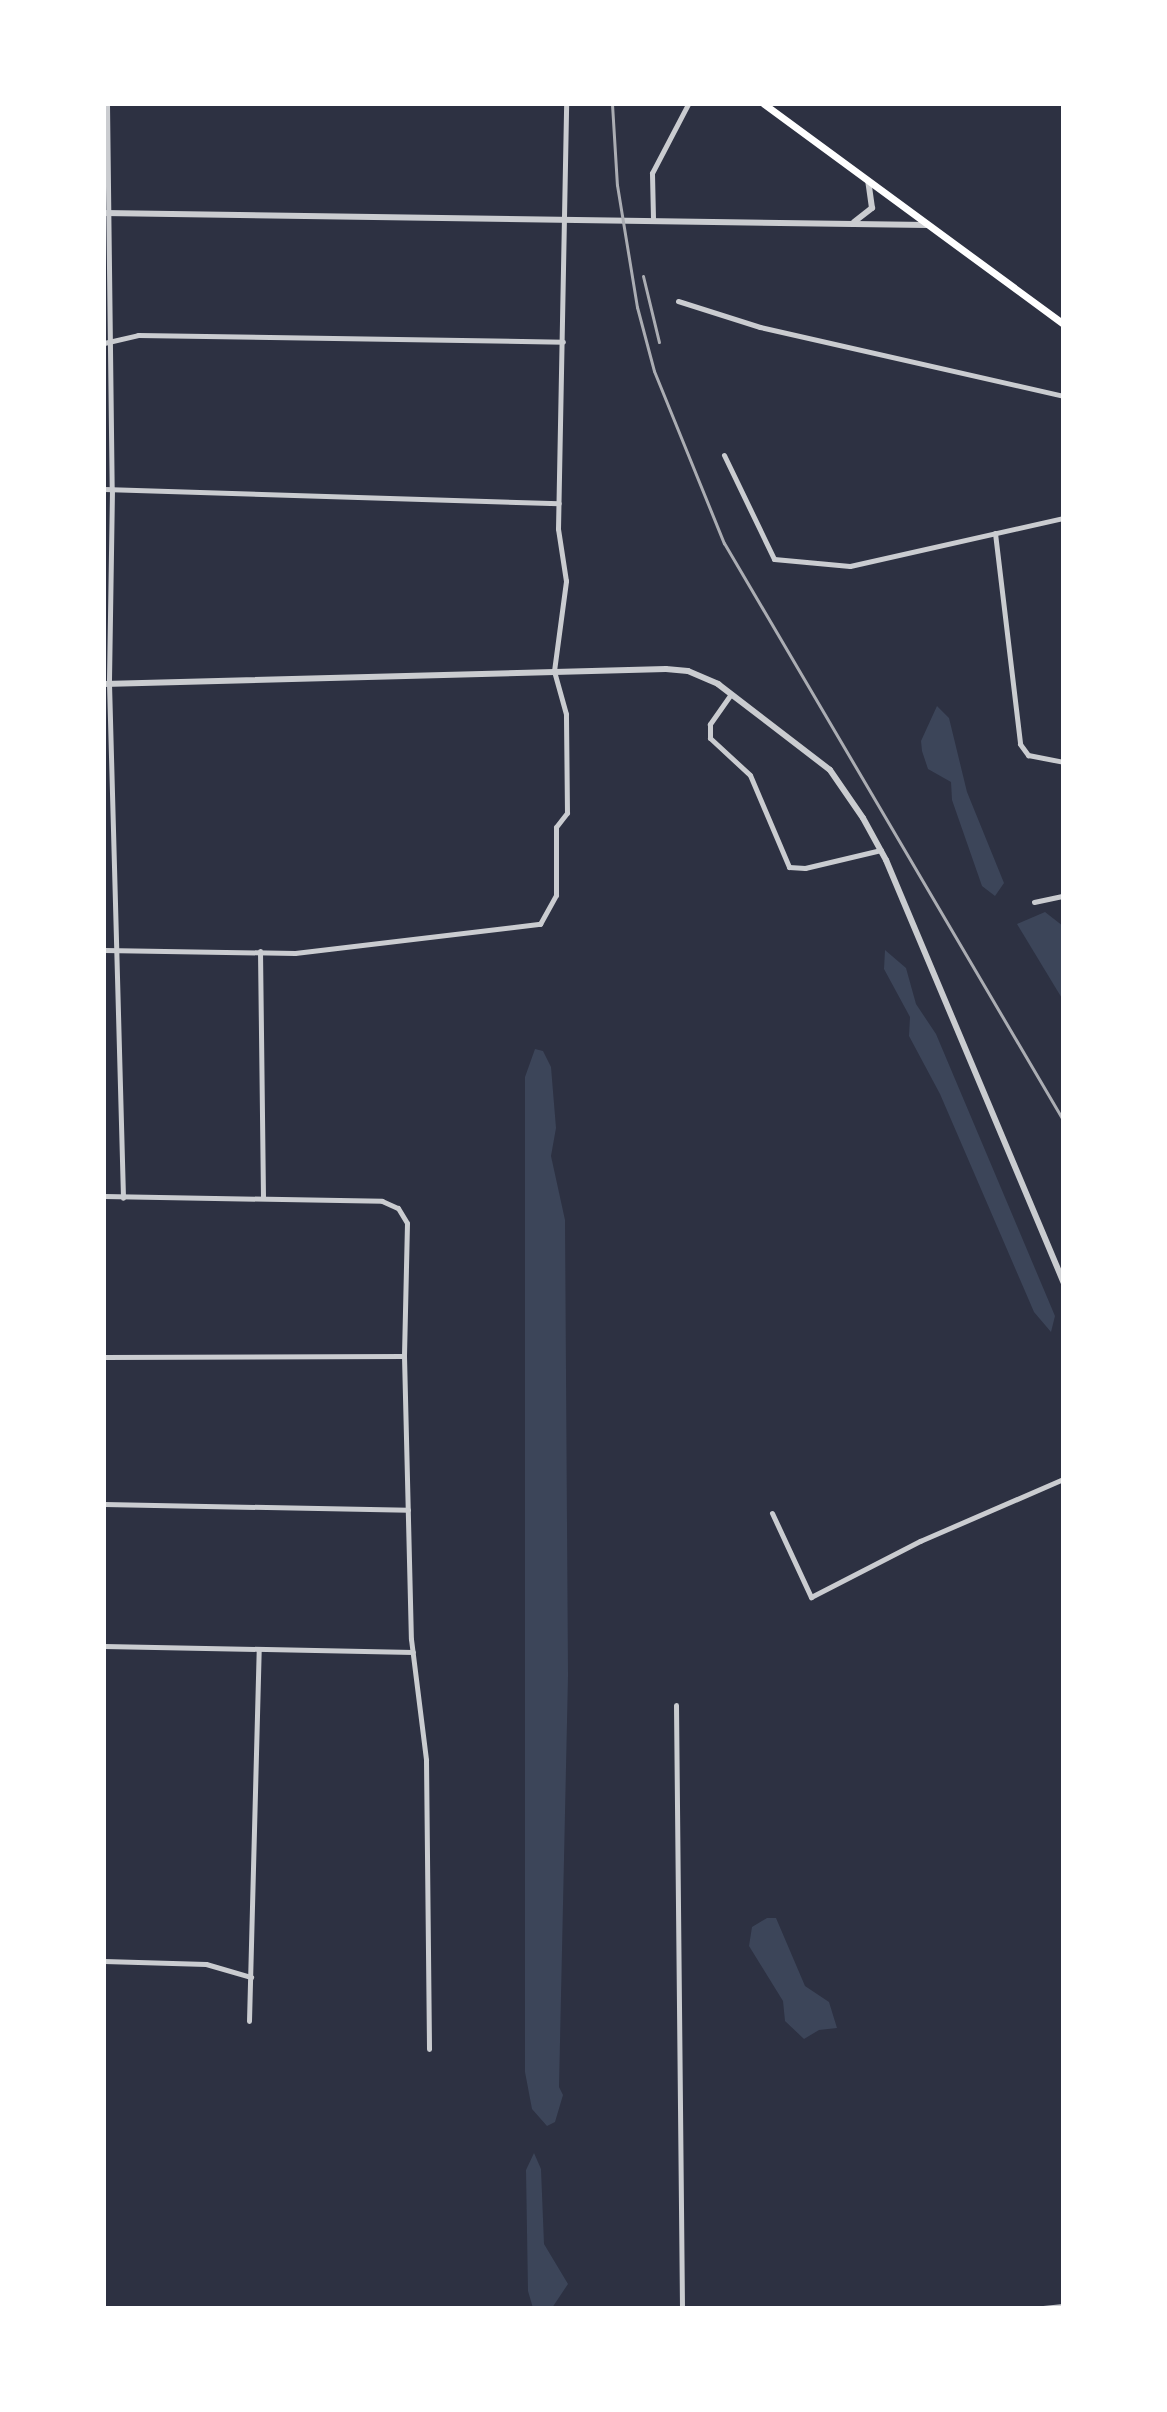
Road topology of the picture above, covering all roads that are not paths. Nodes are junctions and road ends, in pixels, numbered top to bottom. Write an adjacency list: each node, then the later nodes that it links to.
1 (107, 104): 6 (street)
2 (566, 104): 7 (street)
3 (688, 104): 8 (street)
4 (764, 104): 5 (main road)
5 (868, 181): 9 (street); 10 (main road)
6 (106, 213): 7 (street); 14 (street)
7 (566, 216): 8 (street); 13 (street)
8 (653, 218): 9 (street)
9 (851, 223): 10 (street)
10 (927, 225): 12 (main road)
11 (678, 301): 15 (street)
12 (1063, 324)
13 (563, 342): 14 (street); 19 (street)
14 (106, 343): 18 (street)
15 (1063, 396)
16 (724, 455): 21 (street)
17 (104, 489): 18 (street)
18 (112, 489): 19 (street); 22 (street)
19 (559, 503): 23 (street)
20 (1063, 518): 21 (street)
21 (995, 533): 26 (street)
22 (106, 586): 24 (street)
23 (554, 671): 24 (street); 25 (street); 32 (street)
24 (106, 684): 31 (street)
25 (731, 694): 27 (street); 27 (street)
26 (1063, 762)
27 (881, 850): 36 (street)
28 (1063, 896): 29 (street)
29 (1034, 902)
30 (104, 950): 31 (street)
31 (118, 950): 32 (street); 34 (street)
32 (260, 951): 35 (street)
33 (104, 1196): 34 (street)
34 (123, 1198): 35 (street)
35 (263, 1198): 37 (street)
36 (1063, 1282)
37 (404, 1356): 38 (street); 41 (street)
38 (104, 1357)
39 (1063, 1479): 42 (street)
40 (104, 1504): 41 (street)
41 (408, 1510): 45 (street)
42 (772, 1513)
43 (104, 1646): 44 (street)
44 (259, 1649): 45 (street); 48 (street)
45 (413, 1652): 50 (street)
46 (676, 1705): 52 (street)
47 (104, 1961): 48 (street)
48 (251, 1977): 49 (street)
49 (249, 2021)
50 (429, 2049)
51 (1063, 2306): 53 (street)
52 (682, 2308)
53 (1043, 2308)

